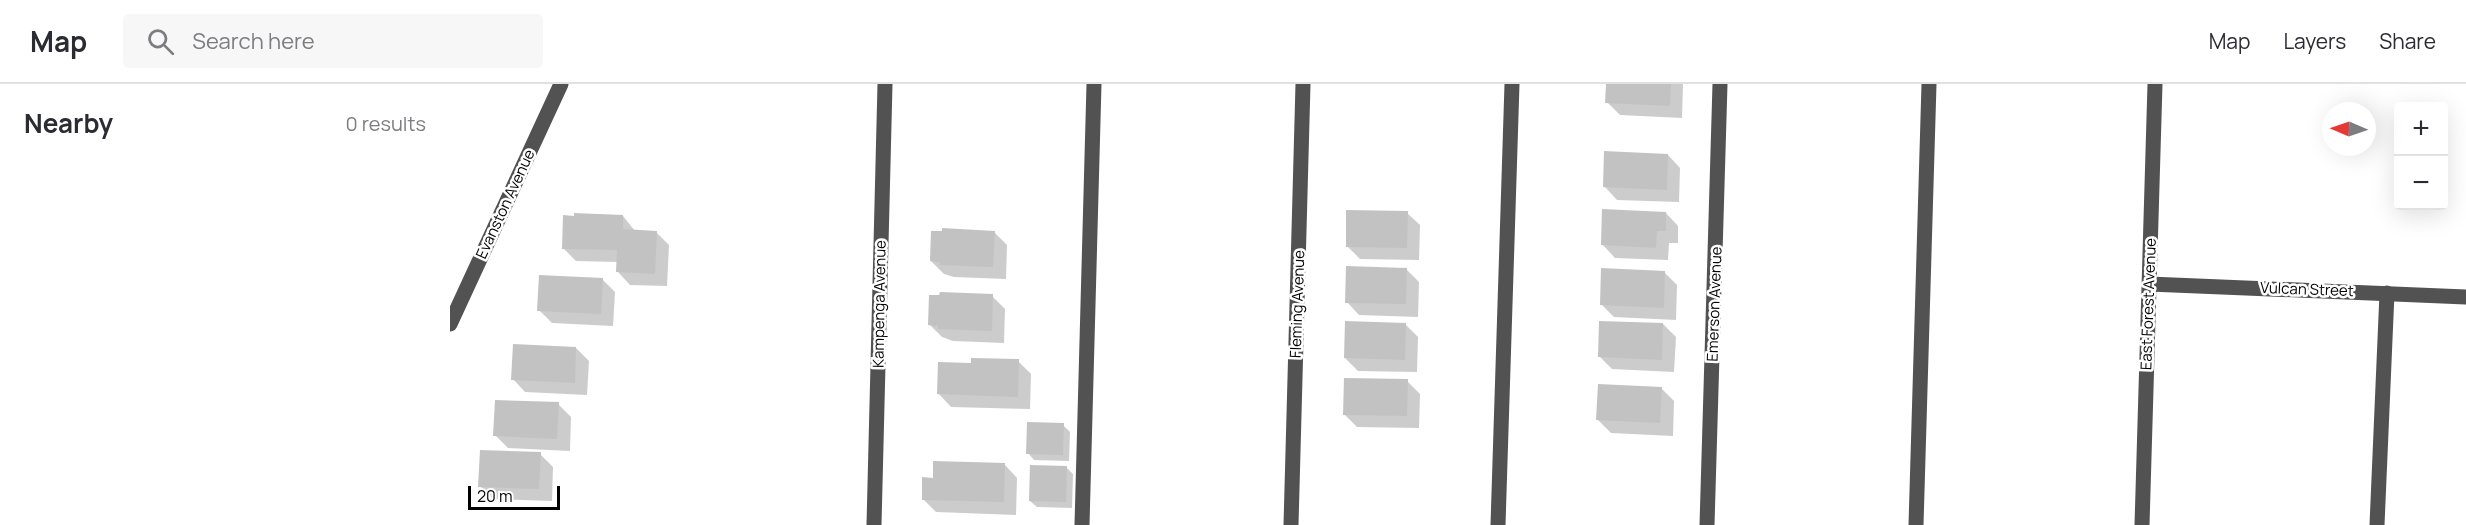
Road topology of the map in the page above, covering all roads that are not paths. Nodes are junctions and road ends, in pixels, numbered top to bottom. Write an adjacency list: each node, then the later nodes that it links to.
1 (561, 84): 12 (street, Evanston Avenue)
2 (885, 84): 13 (street, Kampenga Avenue)
3 (1094, 84): 14 (street)
4 (1303, 84): 15 (street, Fleming Avenue)
5 (1512, 84): 16 (street)
6 (1720, 84): 17 (street, Emerson Avenue)
7 (1929, 84): 18 (street)
8 (2155, 84): 9 (street, East Forest Avenue)
9 (2149, 284): 10 (street, Vulcan Street); 19 (street, East Forest Avenue)
10 (2387, 293): 11 (street, Vulcan Street); 20 (street)
11 (2466, 297)
12 (450, 324)
13 (874, 525)
14 (1082, 525)
15 (1291, 525)
16 (1498, 525)
17 (1707, 525)
18 (1916, 525)
19 (2142, 525)
20 (2377, 525)

